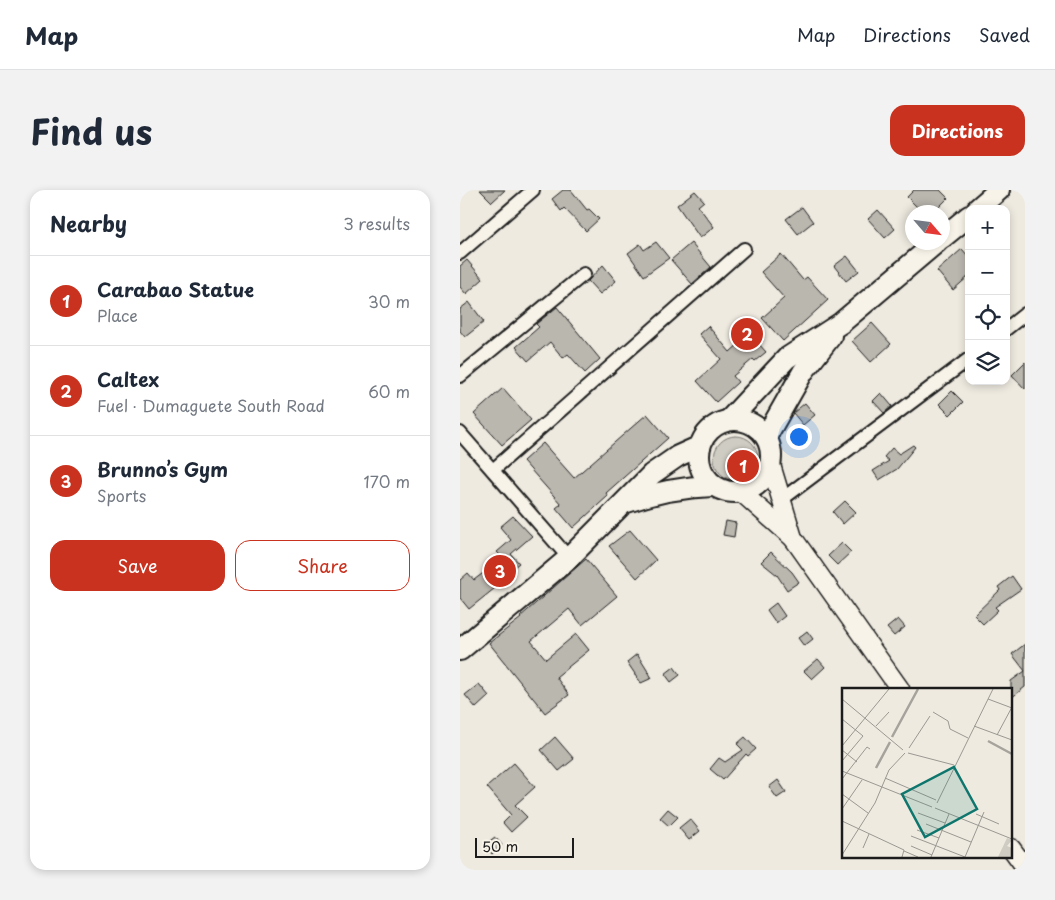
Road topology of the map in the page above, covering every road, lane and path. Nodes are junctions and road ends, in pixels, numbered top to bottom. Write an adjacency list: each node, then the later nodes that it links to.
1 (533, 190): 8 (street)
2 (999, 190): 3 (highway)
3 (982, 205)
4 (965, 219): 5 (highway)
5 (950, 231)
6 (744, 249): 20 (street)
7 (928, 250): 11 (highway)
8 (460, 253)
9 (584, 274): 14 (street)
10 (1025, 314): 12 (street)
11 (841, 323): 15 (highway); 17 (highway)
12 (1010, 326)
13 (965, 362): 23 (street)
14 (460, 376)
15 (729, 420): 17 (highway); 18 (highway)
16 (460, 433): 20 (street)
17 (766, 436): 19 (highway)
18 (698, 447): 21 (highway); 24 (highway)
19 (771, 464): 22 (highway); 23 (main road)
20 (492, 470): 26 (street)
21 (713, 486): 22 (highway); 24 (highway)
22 (741, 492): 25 (main road)
23 (781, 500): 25 (main road)
24 (623, 503): 26 (highway)
25 (793, 538): 28 (main road)
26 (569, 558): 27 (highway)
27 (460, 650)
28 (899, 688)
29 (1012, 849): 30 (main road)
30 (1025, 867)

